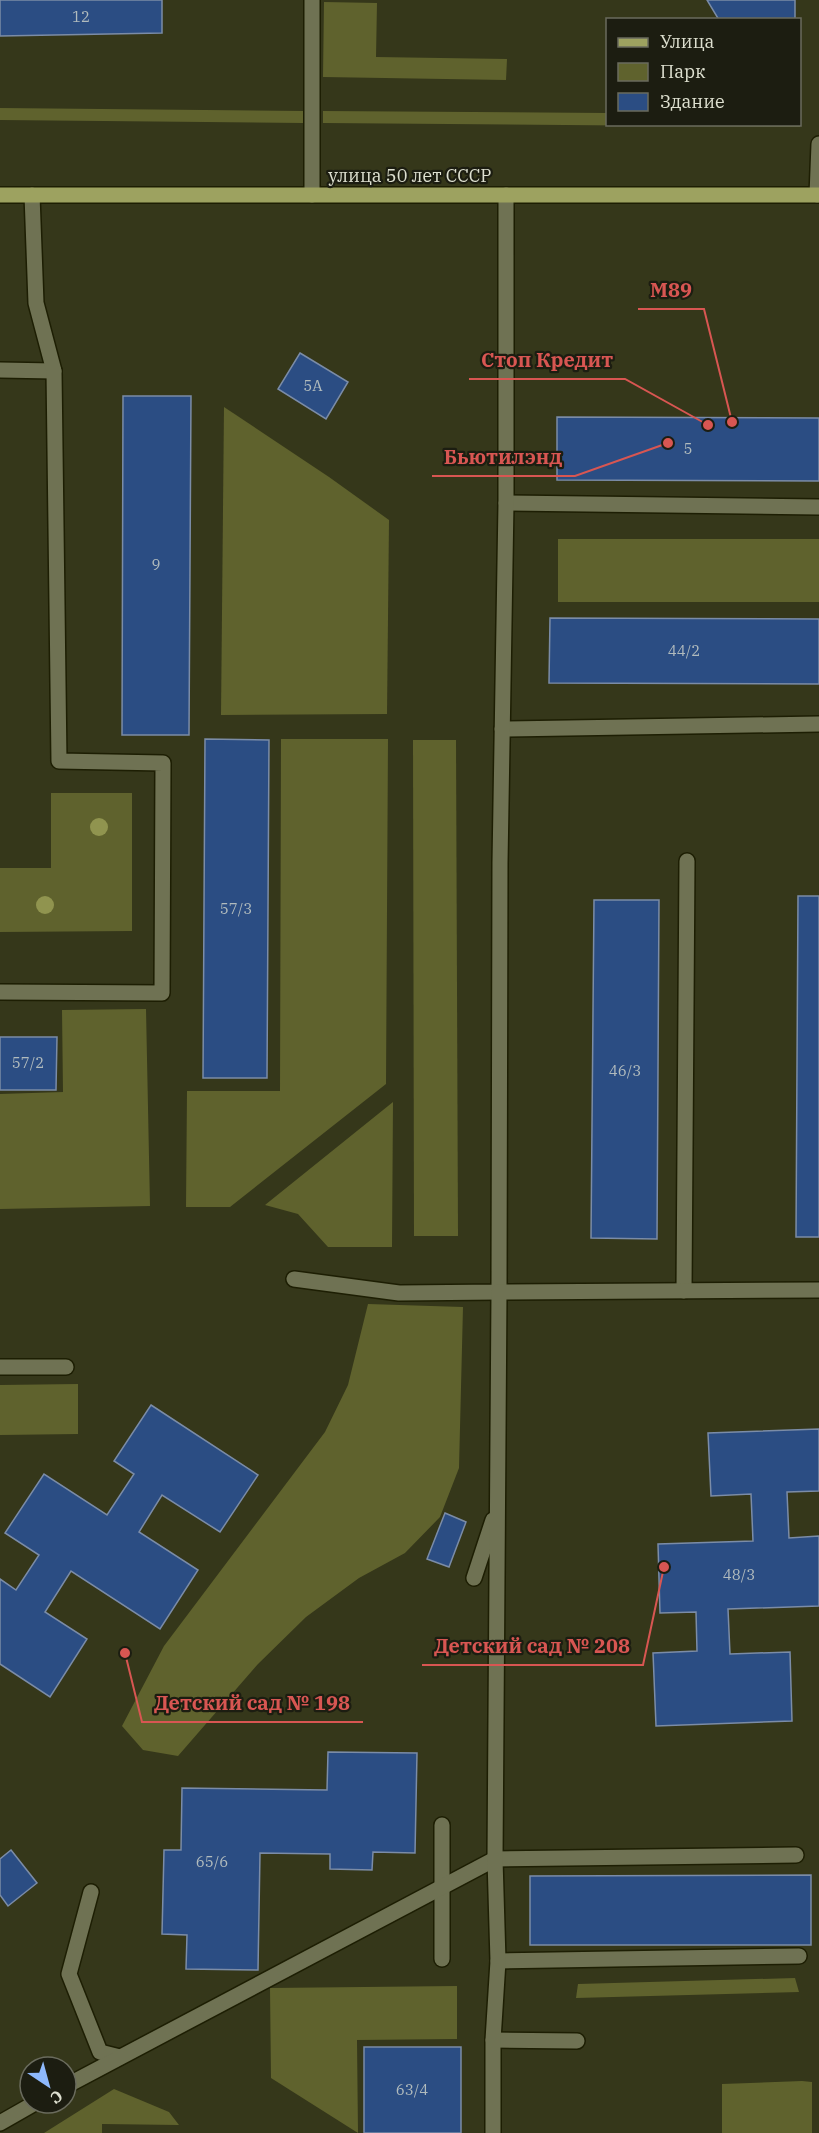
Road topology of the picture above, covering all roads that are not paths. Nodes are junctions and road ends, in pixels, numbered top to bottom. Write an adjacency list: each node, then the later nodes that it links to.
1 (312, 0): 5 (lane)
2 (819, 144): 7 (lane)
3 (0, 195): 4 (main road, улица 50 лет СССР)
4 (32, 195): 5 (main road, улица 50 лет СССР); 9 (lane)
5 (312, 195): 6 (main road, улица 50 лет СССР)
6 (506, 195): 7 (main road, улица 50 лет СССР); 10 (lane)
7 (818, 195)
8 (0, 369): 9 (lane)
9 (54, 371): 15 (lane)
10 (506, 504): 11 (lane); 13 (lane)
11 (819, 507)
12 (819, 724): 13 (lane)
13 (502, 729): 19 (lane)
14 (687, 861): 18 (lane)
15 (0, 992)
16 (294, 1279): 19 (lane)
17 (819, 1290): 18 (lane)
18 (684, 1291): 19 (lane)
19 (499, 1292): 22 (lane)
20 (0, 1367): 21 (lane)
21 (66, 1368)
22 (497, 1506): 23 (lane); 26 (lane)
23 (474, 1578)
24 (442, 1825): 27 (lane)
25 (796, 1855): 26 (lane)
26 (495, 1859): 27 (lane); 31 (lane)
27 (442, 1888): 30 (lane); 34 (lane)
28 (91, 1892): 34 (lane)
29 (799, 1956): 31 (lane)
30 (442, 1959)
31 (498, 1961): 32 (lane)
32 (493, 2040): 33 (lane); 38 (lane)
33 (577, 2041)
34 (120, 2057): 35 (lane)
35 (78, 2080)
36 (18, 2113): 37 (lane)
37 (0, 2123)
38 (493, 2133)

